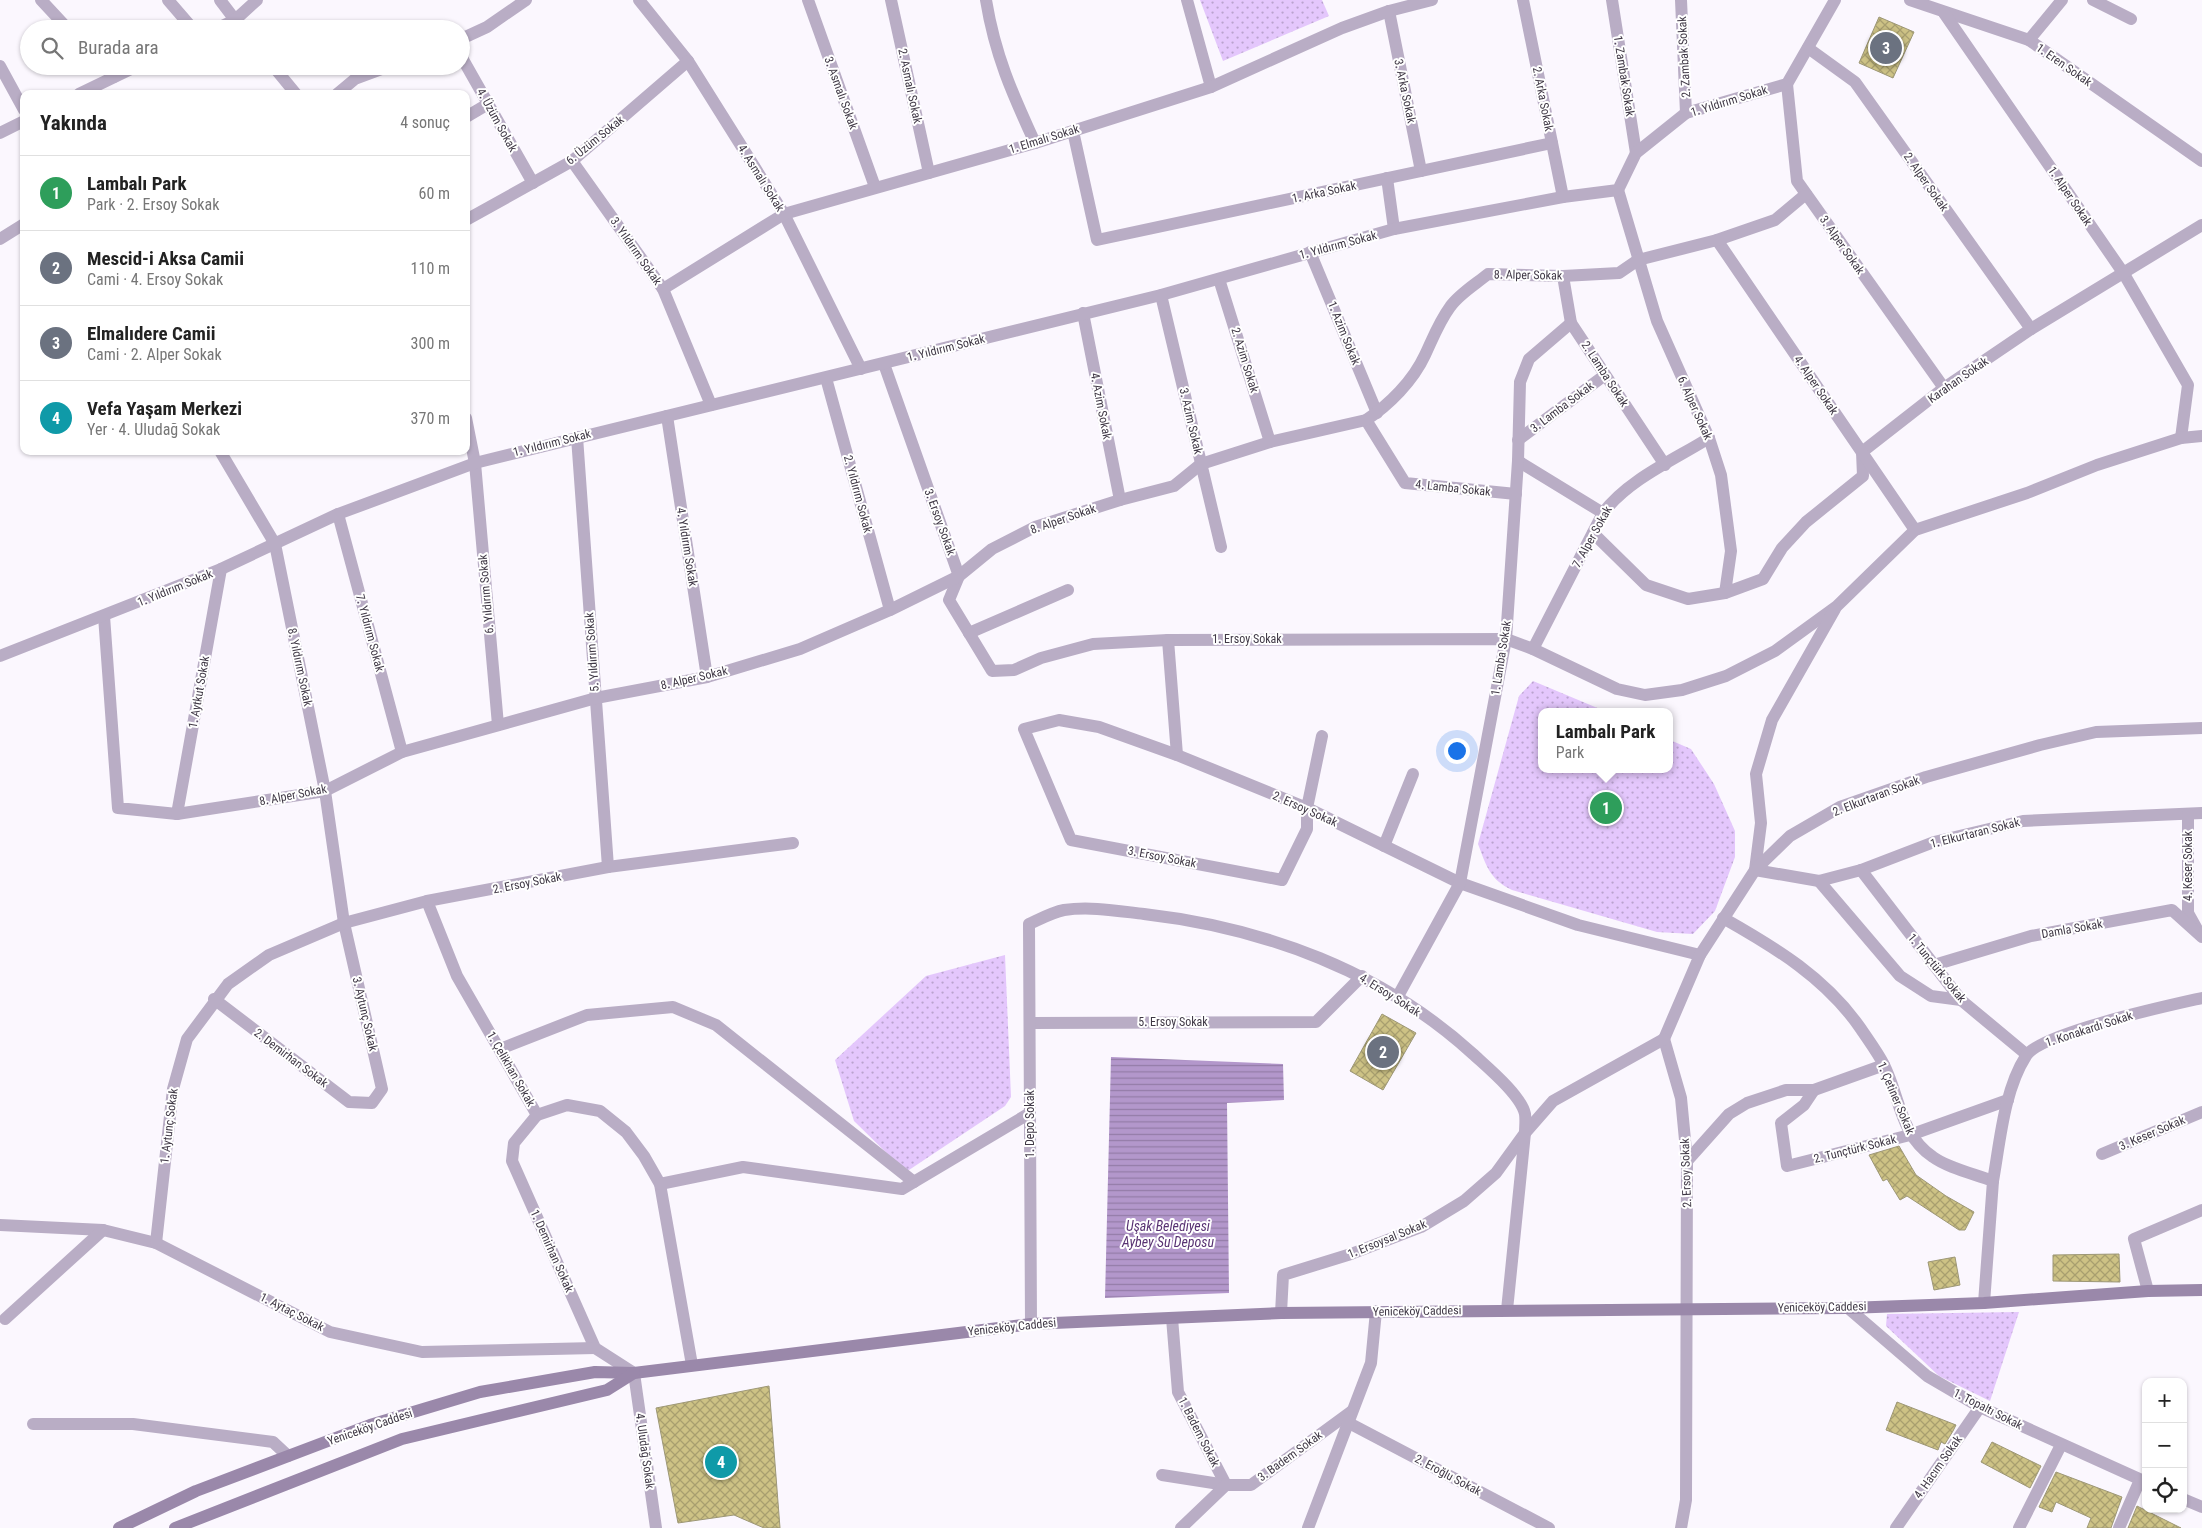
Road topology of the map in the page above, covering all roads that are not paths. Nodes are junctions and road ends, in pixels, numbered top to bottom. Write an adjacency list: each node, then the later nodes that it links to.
1 (41, 0): 22 (street)
2 (168, 0): 23 (street)
3 (220, 0): 24 (street)
4 (257, 0): 25 (street)
5 (526, 0): 26 (street)
6 (639, 0): 29 (street, 4. Asmalı Sokak)
7 (808, 0): 57 (street, 3. Asmalı Sokak)
8 (891, 0): 54 (street, 2. Asmalı Sokak)
9 (986, 0): 49 (street)
10 (1187, 0): 37 (street)
11 (1432, 0): 19 (street, 1. Elmalı Sokak)
12 (1523, 0): 48 (street, 2. Arka Sokak)
13 (1612, 0): 50 (street, 1. Zambak Sokak)
14 (1681, 0): 43 (street, 2. Zambak Sokak)
15 (1835, 0): 28 (street)
16 (1910, 0): 20 (street, 1. Eren Sokak)
17 (2062, 0): 27 (street)
18 (2093, 0): 21 (street)
19 (1389, 11): 37 (street, 1. Elmalı Sokak); 53 (street, 3. Arka Sokak)
20 (1944, 13): 27 (street, 1. Eren Sokak); 70 (street, 1. Alper Sokak)
21 (2131, 19)
22 (60, 20)
23 (185, 20)
24 (235, 20)
25 (241, 20)
26 (470, 35)
27 (2029, 40): 52 (street, 1. Eren Sokak)
28 (1808, 48): 36 (street); 77 (street, 2. Alper Sokak)
29 (688, 61): 51 (street, 6. Üzüm Sokak); 61 (street, 4. Asmalı Sokak)
30 (0, 66): 41 (street)
31 (470, 72): 42 (street, 4. Üzüm Sokak)
32 (118, 75): 35 (street)
33 (280, 75): 39 (street)
34 (366, 75): 40 (street)
35 (114, 77): 38 (street)
36 (1788, 84): 43 (street, 1. Yıldırım Sokak); 59 (street, 3. Alper Sokak)
37 (1211, 87): 46 (street, 1. Elmalı Sokak)
38 (87, 90)
39 (293, 90)
40 (342, 90)
41 (20, 103)
42 (488, 104): 44 (street); 56 (street, 4. Üzüm Sokak)
43 (1686, 113): 50 (street, 1. Yıldırım Sokak)
44 (470, 115)
45 (20, 122): 47 (street)
46 (1073, 130): 49 (street, 1. Elmalı Sokak); 55 (street, 1. Arka Sokak)
47 (0, 133)
48 (1552, 142): 53 (street, 1. Arka Sokak); 60 (street, 2. Arka Sokak)
49 (1035, 143): 54 (street, 1. Elmalı Sokak)
50 (1636, 153): 58 (street, 1. Yıldırım Sokak)
51 (572, 161): 56 (street, 6. Üzüm Sokak); 73 (street, 3. Yıldırım Sokak)
52 (2202, 161)
53 (1421, 171): 55 (street, 1. Arka Sokak)
54 (929, 173): 57 (street, 1. Elmalı Sokak)
55 (1387, 178): 65 (street)
56 (533, 183): 62 (street, 6. Üzüm Sokak)
57 (875, 187): 61 (street, 1. Elmalı Sokak)
58 (1618, 190): 60 (street, 1. Yıldırım Sokak); 69 (street, 6. Alper Sokak)
59 (1806, 194): 67 (street, 8. Alper Sokak); 82 (street, 3. Alper Sokak)
60 (1563, 197): 65 (street, 1. Yıldırım Sokak)
61 (784, 214): 73 (street, 1. Elmalı Sokak); 79 (street, 4. Asmalı Sokak)
62 (470, 218)
63 (2202, 225): 70 (street, Karahan Sokak)
64 (20, 226): 66 (street)
65 (1394, 229): 68 (street, 1. Yıldırım Sokak)
66 (0, 239)
67 (1717, 240): 69 (street, 8. Alper Sokak); 94 (street, 4. Alper Sokak)
68 (1310, 252): 72 (street, 1. Yıldırım Sokak); 84 (street, 1. Azim Sokak)
69 (1638, 260): 71 (street, 8. Alper Sokak); 90 (street, 6. Alper Sokak)
70 (2124, 274): 77 (street, Karahan Sokak); 91 (street, 1. Alper Sokak)
71 (1563, 276): 76 (street, 2. Lamba Sokak); 84 (street, 8. Alper Sokak)
72 (1219, 279): 74 (street, 1. Yıldırım Sokak); 93 (street, 2. Azim Sokak)
73 (663, 289): 83 (street, 3. Yıldırım Sokak)
74 (1161, 295): 75 (street, 1. Yıldırım Sokak); 98 (street, 3. Azim Sokak)
75 (1083, 313): 78 (street, 1. Yıldırım Sokak); 101 (street, 4. Azim Sokak)
76 (1571, 323): 80 (street, 2. Lamba Sokak); 92 (street, 1. Lamba Sokak)
77 (2031, 329): 82 (street, Karahan Sokak)
78 (884, 364): 79 (street, 1. Yıldırım Sokak); 109 (street, 3. Ersoy Sokak)
79 (861, 369): 81 (street, 1. Yıldırım Sokak)
80 (1606, 375): 92 (street, 3. Lamba Sokak); 99 (street, 2. Lamba Sokak)
81 (826, 378): 83 (street, 1. Yıldırım Sokak); 113 (street, 2. Yıldırım Sokak)
82 (1944, 388): 94 (street, Karahan Sokak)
83 (711, 405): 85 (street, 1. Yıldırım Sokak)
84 (1377, 413): 86 (street, 8. Alper Sokak)
85 (666, 416): 88 (street, 1. Yıldırım Sokak); 120 (street, 4. Yıldırım Sokak)
86 (1366, 420): 93 (street, 8. Alper Sokak); 100 (street, 4. Lamba Sokak)
87 (2202, 436): 91 (street)
88 (577, 437): 97 (street, 1. Yıldırım Sokak); 121 (street, 5. Yıldırım Sokak)
89 (470, 438): 97 (street, 6. Yıldırım Sokak)
90 (1709, 438): 99 (street, 7. Alper Sokak); 111 (street, 6. Alper Sokak)
91 (2181, 438): 104 (street)
92 (1518, 440): 96 (street, 1. Lamba Sokak)
93 (1270, 442): 98 (street, 8. Alper Sokak)
94 (1862, 452): 104 (street, 4. Alper Sokak); 111 (street)
95 (222, 455): 106 (street, 8. Yıldırım Sokak)
96 (1518, 461): 100 (street, 1. Lamba Sokak); 102 (street)
97 (475, 463): 103 (street, 1. Yıldırım Sokak); 122 (street, 6. Yıldırım Sokak)
98 (1201, 464): 101 (street, 8. Alper Sokak); 107 (street, 3. Azim Sokak)
99 (1665, 466): 102 (street, 7. Alper Sokak)
100 (1516, 494): 116 (street, 1. Lamba Sokak)
101 (1120, 500): 109 (street, 8. Alper Sokak)
102 (1603, 513): 105 (street, 7. Alper Sokak)
103 (338, 514): 106 (street, 1. Yıldırım Sokak); 126 (street, 7. Yıldırım Sokak)
104 (1915, 530): 112 (street)
105 (1593, 533): 111 (street); 118 (street, 7. Alper Sokak)
106 (275, 544): 108 (street, 1. Yıldırım Sokak); 129 (street, 8. Yıldırım Sokak)
107 (1221, 547)
108 (221, 569): 114 (street, 1. Yıldırım Sokak); 132 (street, 1. Aytkut Sokak)
109 (959, 576): 113 (street, 8. Alper Sokak); 115 (street)
110 (1068, 590): 115 (street)
111 (1724, 593)
112 (1837, 606): 118 (street); 137 (street)
113 (890, 610): 120 (street, 8. Alper Sokak)
114 (104, 616): 119 (street, 1. Yıldırım Sokak); 132 (street, 8. Alper Sokak)
115 (969, 633): 117 (street, 1. Ersoy Sokak)
116 (1506, 639): 117 (street, 1. Ersoy Sokak); 118 (street); 140 (street, 1. Lamba Sokak)
117 (1168, 640): 127 (street)
118 (1533, 649)
119 (0, 656)
120 (707, 677): 121 (street, 8. Alper Sokak)
121 (596, 698): 122 (street, 8. Alper Sokak); 136 (street, 5. Yıldırım Sokak)
122 (498, 725): 126 (street, 8. Alper Sokak)
123 (2202, 728): 137 (street, 2. Elkurtaran Sokak)
124 (1024, 729): 127 (street, 2. Ersoy Sokak); 130 (street, 3. Ersoy Sokak)
125 (1322, 736): 130 (street)
126 (402, 752): 129 (street, 8. Alper Sokak)
127 (1177, 755): 130 (street, 2. Ersoy Sokak)
128 (1413, 774): 135 (street)
129 (325, 791): 132 (street, 8. Alper Sokak); 143 (street, 8. Yıldırım Sokak)
130 (1307, 808): 135 (street, 2. Ersoy Sokak)
131 (2202, 813): 133 (street, 1. Elkurtaran Sokak)
132 (177, 814)
133 (2188, 814): 138 (street, 1. Elkurtaran Sokak); 145 (street, 4. Keser Sokak)
134 (793, 843): 136 (street, 2. Ersoy Sokak)
135 (1384, 846): 140 (street, 2. Ersoy Sokak)
136 (608, 868): 141 (street, 2. Ersoy Sokak)
137 (1755, 870): 139 (street, 1. Elkurtaran Sokak); 142 (street, 2. Elkurtaran Sokak)
138 (1861, 870): 139 (street, 1. Elkurtaran Sokak); 148 (street, 1. Tunçtürk Sokak)
139 (1819, 881): 153 (street)
140 (1460, 883): 147 (street, 2. Ersoy Sokak); 150 (street, 1. Lamba Sokak)
141 (427, 901): 143 (street, 2. Ersoy Sokak); 156 (street, 1. Çelikhan Sokak)
142 (1723, 918): 147 (street, 2. Elkurtaran Sokak); 158 (street, 1. Çetiner Sokak)
143 (344, 923): 146 (street, 2. Ersoy Sokak); 161 (street, 3. Aytunç Sokak)
144 (1029, 924): 149 (street, 4. Ersoy Sokak); 154 (street, 1. Depo Sokak)
145 (2202, 940): 148 (street, Damla Sokak)
146 (269, 955): 152 (street, 1. Aytunç Sokak)
147 (1700, 955): 155 (street, 2. Elkurtaran Sokak)
148 (1934, 965): 153 (street, 1. Tunçtürk Sokak)
149 (1362, 976): 150 (street, 4. Ersoy Sokak); 154 (street, 5. Ersoy Sokak)
150 (1398, 996): 165 (street, 4. Ersoy Sokak)
151 (2202, 998): 157 (street, 1. Konakardı Sokak)
152 (214, 999): 161 (street, 2. Demirhan Sokak); 175 (street, 1. Aytunç Sokak)
153 (1960, 1000): 157 (street, 1. Tunçtürk Sokak)
154 (1030, 1023): 163 (street, 1. Depo Sokak)
155 (1664, 1039): 165 (street); 168 (street, 2. Ersoy Sokak)
156 (500, 1049): 164 (street, 1. Çelikhan Sokak); 170 (street)
157 (2026, 1054): 160 (street)
158 (1884, 1065): 159 (street); 166 (street, 1. Çetiner Sokak)
159 (1814, 1090): 166 (street, 2. Tunçtürk Sokak); 168 (street)
160 (2008, 1100): 166 (street, 2. Tunçtürk Sokak); 169 (street)
161 (372, 1103)
162 (2202, 1112): 167 (street, 3. Keser Sokak)
163 (1030, 1113): 170 (street); 186 (street, 1. Depo Sokak)
164 (537, 1115): 171 (street, 1. Çelikhan Sokak); 187 (street, 1. Demirhan Sokak)
165 (1525, 1133): 181 (street, 4. Ersoy Sokak); 183 (street, 1. Ersoysal Sokak)
166 (1910, 1135): 169 (street, 1. Çetiner Sokak)
167 (2102, 1154)
168 (1687, 1161): 180 (street, 2. Ersoy Sokak)
169 (1993, 1181): 178 (street)
170 (914, 1182): 171 (street)
171 (660, 1184): 188 (street, 1. Çelikhan Sokak)
172 (2202, 1210): 177 (street)
173 (0, 1225): 174 (street, 1. Aytaç Sokak)
174 (103, 1230): 175 (street, 1. Aytaç Sokak); 185 (street)
175 (156, 1243): 187 (street, 1. Aytaç Sokak)
176 (2202, 1290): 177 (street, Yeniceköy Caddesi)
177 (2148, 1291): 178 (street, Yeniceköy Caddesi)
178 (1984, 1303): 179 (street, Yeniceköy Caddesi)
179 (1848, 1308): 180 (street, Yeniceköy Caddesi); 190 (street, 1. Topaltı Sokak)
180 (1686, 1309): 181 (street, Yeniceköy Caddesi); 207 (street, 2. Ersoy Sokak)
181 (1508, 1310): 182 (street, Yeniceköy Caddesi)
182 (1376, 1312): 183 (street, Yeniceköy Caddesi); 191 (street)
183 (1281, 1313): 184 (street, Yeniceköy Caddesi)
184 (1172, 1318): 186 (street, Yeniceköy Caddesi); 198 (street, 1. Badem Sokak)
185 (5, 1319)
186 (1031, 1324): 188 (street, Yeniceköy Caddesi)
187 (595, 1348): 189 (street)
188 (692, 1365): 189 (street, Yeniceköy Caddesi)
189 (634, 1373): 194 (street, Yeniceköy Caddesi); 202 (street, Yeniceköy Caddesi); 203 (street, 4. Uludağ Sokak)
190 (1980, 1407): 193 (street, 1. Topaltı Sokak); 208 (street, 4. Hacım Sokak)
191 (1349, 1416): 198 (street, 3. Badem Sokak); 205 (street); 206 (street, 2. Eroğlu Sokak)
192 (33, 1424): 194 (street)
193 (2061, 1445): 196 (street, 1. Topaltı Sokak); 209 (street)
194 (288, 1456): 201 (street, Yeniceköy Caddesi)
195 (1162, 1475): 198 (street, 3. Badem Sokak)
196 (2142, 1481)
197 (2142, 1483): 210 (street)
198 (1226, 1485): 204 (street)
199 (2187, 1500): 200 (street)
200 (2202, 1507)
201 (119, 1528)
202 (176, 1528)
203 (656, 1528)
204 (1182, 1528)
205 (1308, 1528)
206 (1549, 1528)
207 (1680, 1528)
208 (1896, 1528)
209 (2019, 1528)
210 (2119, 1528)

